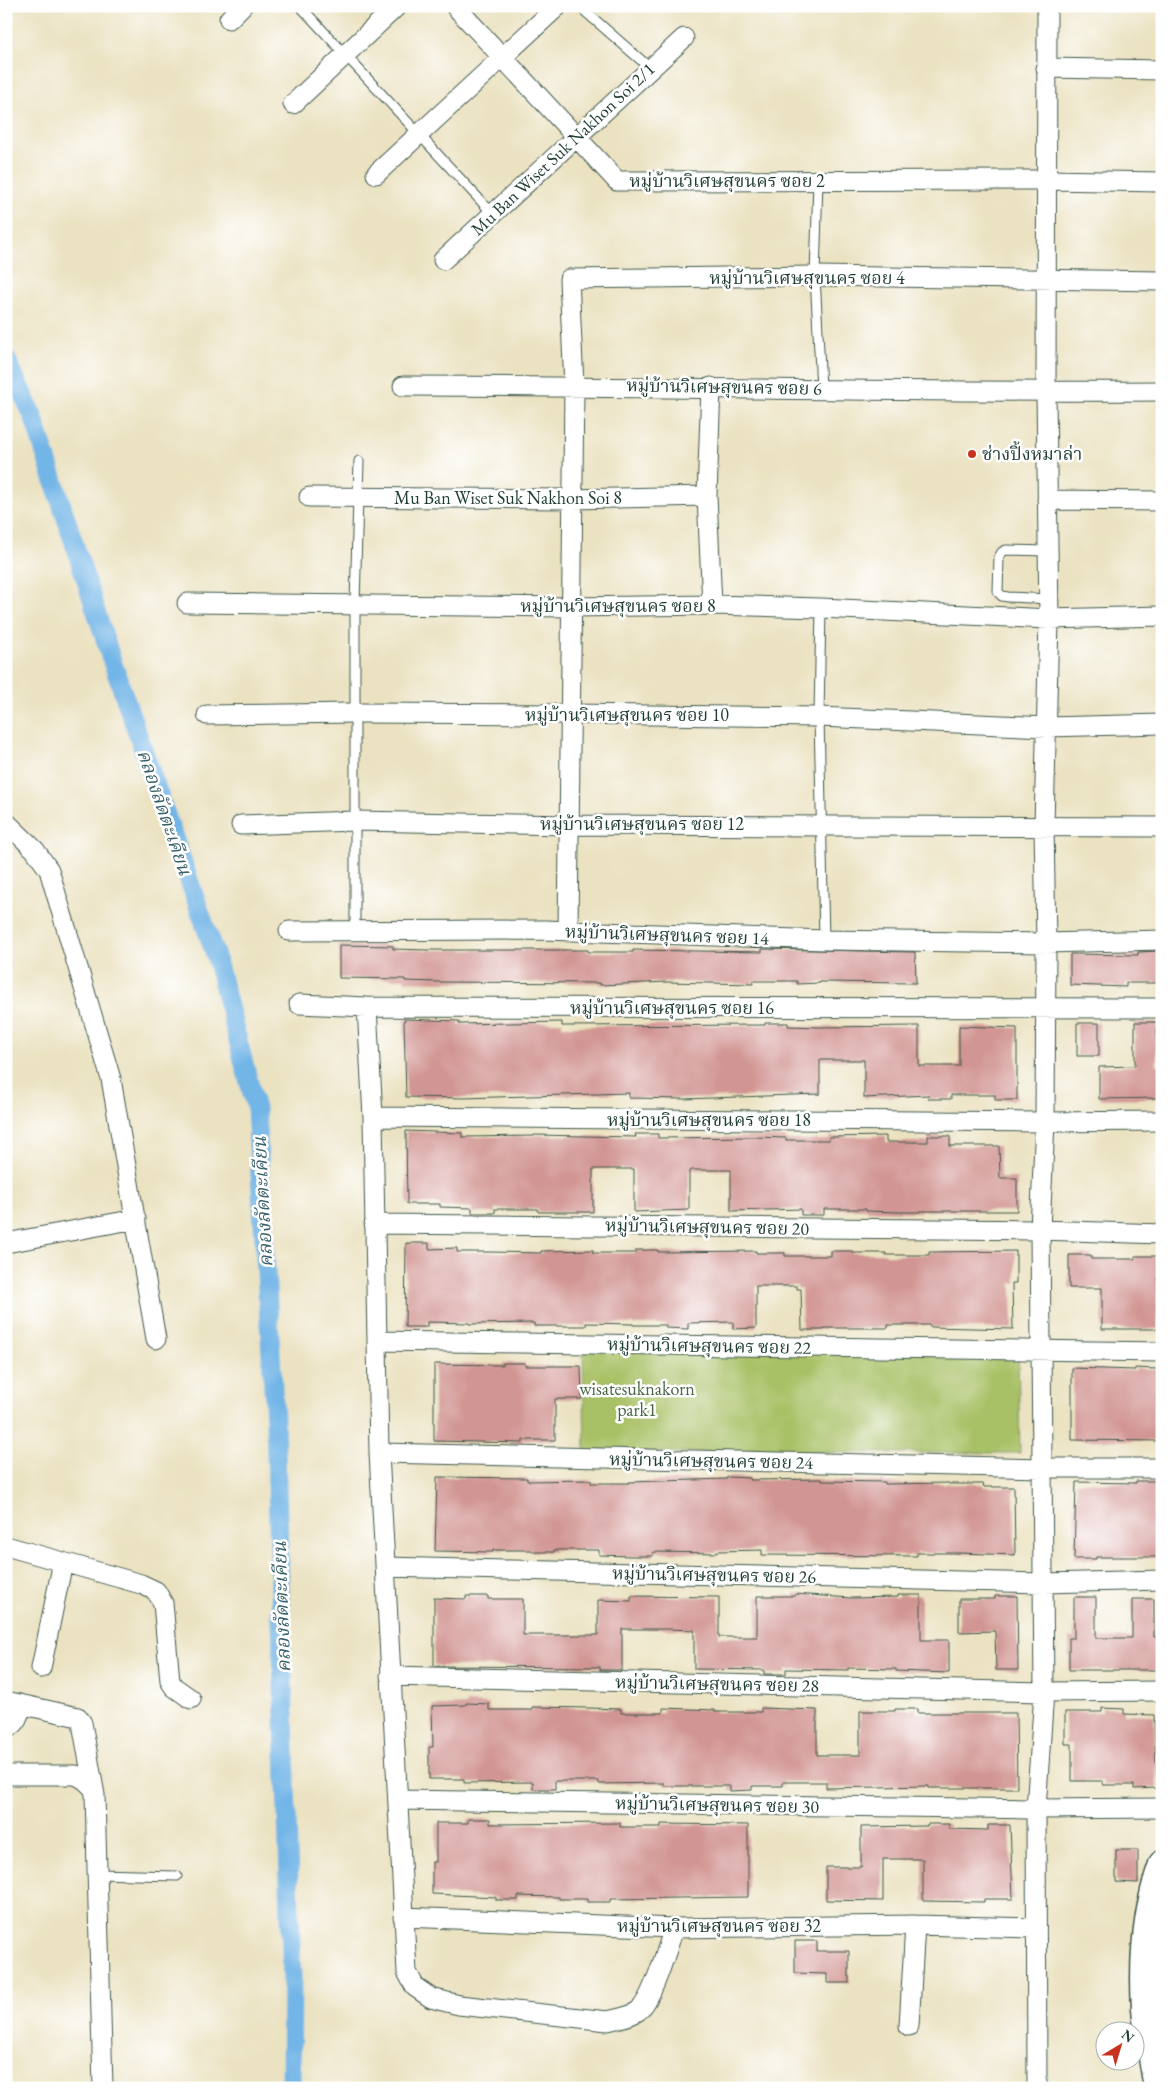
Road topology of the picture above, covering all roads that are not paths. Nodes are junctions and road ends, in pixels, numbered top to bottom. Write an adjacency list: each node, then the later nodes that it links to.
1 (300, 6): 8 (lane)
2 (397, 6): 8 (street)
3 (455, 6): 9 (street, หมู่บ้านวิเศษสุขนคร ซอย 2)
4 (558, 6): 9 (street)
5 (579, 6): 10 (lane)
6 (1047, 6): 11 (street)
7 (684, 38): 10 (street, Mu Ban Wiset Suk Nakhon Soi 2/1)
8 (345, 53): 13 (street); 14 (lane)
9 (503, 58): 14 (street); 15 (street, หมู่บ้านวิเศษสุขนคร ซอย 2)
10 (650, 68): 15 (street, Mu Ban Wiset Suk Nakhon Soi 2/1)
11 (1046, 68): 12 (street); 18 (street)
12 (1162, 70)
13 (293, 104)
14 (419, 134): 16 (street); 20 (lane)
15 (577, 137): 17 (street, หมู่บ้านวิเศษสุขนคร ซอย 2); 20 (street, Mu Ban Wiset Suk Nakhon Soi 2/1)
16 (376, 174)
17 (818, 180): 18 (street, หมู่บ้านวิเศษสุขนคร ซอย 2); 22 (lane)
18 (1046, 180): 19 (street, หมู่บ้านวิเศษสุขนคร ซอย 2); 23 (street)
19 (1162, 182)
20 (493, 214): 21 (street, Mu Ban Wiset Suk Nakhon Soi 2/1)
21 (443, 260)
22 (815, 276): 23 (street, หมู่บ้านวิเศษสุขนคร ซอย 4); 26 (street, หมู่บ้านวิเศษสุขนคร ซอย 4); 28 (lane)
23 (1046, 280): 24 (street, หมู่บ้านวิเศษสุขนคร ซอย 4); 30 (street)
24 (1162, 281)
25 (403, 386): 26 (street, หมู่บ้านวิเศษสุขนคร ซอย 6)
26 (574, 386): 27 (street, หมู่บ้านวิเศษสุขนคร ซอย 6); 35 (street)
27 (711, 387): 28 (street, หมู่บ้านวิเศษสุขนคร ซอย 6); 32 (street)
28 (820, 388): 30 (street, หมู่บ้านวิเศษสุขนคร ซอย 6)
29 (1162, 391): 30 (street, หมู่บ้านวิเศษสุขนคร ซอย 6)
30 (1046, 392): 36 (street)
31 (359, 461): 34 (lane)
32 (707, 496): 35 (street, Mu Ban Wiset Suk Nakhon Soi 8); 42 (street)
33 (309, 497): 34 (street, Mu Ban Wiset Suk Nakhon Soi 8)
34 (357, 497): 35 (street, Mu Ban Wiset Suk Nakhon Soi 8); 41 (lane)
35 (573, 499): 43 (street)
36 (1046, 500): 37 (street); 38 (street)
37 (1162, 501)
38 (1047, 551): 39 (street); 39 (lane)
39 (1049, 599): 46 (street)
40 (187, 603): 41 (street, หมู่บ้านวิเศษสุขนคร ซอย 8)
41 (355, 604): 43 (street, หมู่บ้านวิเศษสุขนคร ซอย 8); 47 (lane)
42 (712, 605): 43 (street, หมู่บ้านวิเศษสุขนคร ซอย 8); 44 (street, หมู่บ้านวิเศษสุขนคร ซอย 8)
43 (571, 607): 48 (street)
44 (821, 608): 46 (street, หมู่บ้านวิเศษสุขนคร ซอย 8); 50 (lane)
45 (1162, 616): 46 (street, หมู่บ้านวิเศษสุขนคร ซอย 8)
46 (1049, 619): 52 (street)
47 (354, 713): 48 (street, หมู่บ้านวิเศษสุขนคร ซอย 10); 49 (street, หมู่บ้านวิเศษสุขนคร ซอย 10); 53 (lane)
48 (570, 714): 50 (street, หมู่บ้านวิเศษสุขนคร ซอย 10); 56 (street)
49 (207, 716)
50 (818, 716): 52 (street, หมู่บ้านวิเศษสุขนคร ซอย 10); 57 (lane)
51 (1162, 724): 52 (street, หมู่บ้านวิเศษสุขนคร ซอย 10)
52 (1047, 727): 58 (street)
53 (355, 821): 55 (street, หมู่บ้านวิเศษสุขนคร ซอย 12); 56 (street, หมู่บ้านวิเศษสุขนคร ซอย 12); 61 (lane)
54 (6, 822): 73 (street)
55 (241, 825)
56 (568, 825): 57 (street, หมู่บ้านวิเศษสุขนคร ซอย 12); 62 (street)
57 (821, 825): 58 (street, หมู่บ้านวิเศษสุขนคร ซอย 12); 63 (lane)
58 (1044, 826): 59 (street, หมู่บ้านวิเศษสุขนคร ซอย 12); 65 (street)
59 (1162, 827)
60 (289, 932): 61 (street, หมู่บ้านวิเศษสุขนคร ซอย 14)
61 (355, 932): 62 (street, หมู่บ้านวิเศษสุขนคร ซอย 14)
62 (568, 932): 63 (street, หมู่บ้านวิเศษสุขนคร ซอย 14)
63 (824, 940): 65 (street, หมู่บ้านวิเศษสุขนคร ซอย 14)
64 (1162, 940): 65 (street, หมู่บ้านวิเศษสุขนคร ซอย 14)
65 (1046, 943): 69 (street)
66 (299, 1004): 67 (street, หมู่บ้านวิเศษสุขนคร ซอย 16)
67 (367, 1007): 69 (street, หมู่บ้านวิเศษสุขนคร ซอย 16); 70 (street)
68 (1162, 1008): 69 (street, หมู่บ้านวิเศษสุขนคร ซอย 16)
69 (1045, 1009): 72 (street)
70 (373, 1117): 72 (street, หมู่บ้านวิเศษสุขนคร ซอย 18); 74 (street)
71 (1162, 1121): 72 (street, หมู่บ้านวิเศษสุขนคร ซอย 18)
72 (1045, 1122): 75 (street)
73 (136, 1219): 77 (street); 78 (street)
74 (374, 1224): 75 (street, หมู่บ้านวิเศษสุขนคร ซอย 20); 79 (street)
75 (1040, 1230): 76 (street, หมู่บ้านวิเศษสุขนคร ซอย 20); 80 (street)
76 (1162, 1234)
77 (6, 1243)
78 (156, 1339)
79 (377, 1341): 80 (street, หมู่บ้านวิเศษสุขนคร ซอย 22); 82 (street)
80 (1041, 1352): 81 (street, หมู่บ้านวิเศษสุขนคร ซอย 22); 83 (street)
81 (1162, 1352)
82 (379, 1453): 83 (street, หมู่บ้านวิเศษสุขนคร ซอย 24); 87 (street)
83 (1043, 1468): 84 (street, หมู่บ้านวิเศษสุขนคร ซอย 24); 89 (street)
84 (1162, 1468)
85 (6, 1546): 86 (street)
86 (63, 1562): 90 (street); 94 (street)
87 (385, 1567): 89 (street, หมู่บ้านวิเศษสุขนคร ซอย 26); 91 (street)
88 (1162, 1580): 89 (street, หมู่บ้านวิเศษสุขนคร ซอย 26)
89 (1044, 1583): 93 (street)
90 (41, 1668)
91 (390, 1676): 93 (street, หมู่บ้านวิเศษสุขนคร ซอย 28); 99 (street)
92 (1162, 1691): 93 (street, หมู่บ้านวิเศษสุขนคร ซอย 28)
93 (1044, 1692): 101 (street)
94 (191, 1699)
95 (15, 1703): 96 (street); 98 (street)
96 (6, 1730)
97 (6, 1775): 98 (street)
98 (93, 1788): 103 (street)
99 (398, 1800): 101 (street, หมู่บ้านวิเศษสุขนคร ซอย 30); 105 (street)
100 (1162, 1808): 101 (street, หมู่บ้านวิเศษสุขนคร ซอย 30)
101 (1036, 1809): 108 (street)
102 (1162, 1864): 112 (street)
103 (97, 1874): 104 (lane); 110 (street)
104 (177, 1876)
105 (402, 1917): 107 (street, หมู่บ้านวิเศษสุขนคร ซอย 32); 107 (street)
106 (915, 1925): 107 (street, หมู่บ้านวิเศษสุขนคร ซอย 32); 108 (street, หมู่บ้านวิเศษสุขนคร ซอย 32); 109 (street)
107 (674, 1928)
108 (1035, 1928): 111 (street)
109 (909, 2026)
110 (103, 2088)
111 (1037, 2088)
112 (1157, 2088)

